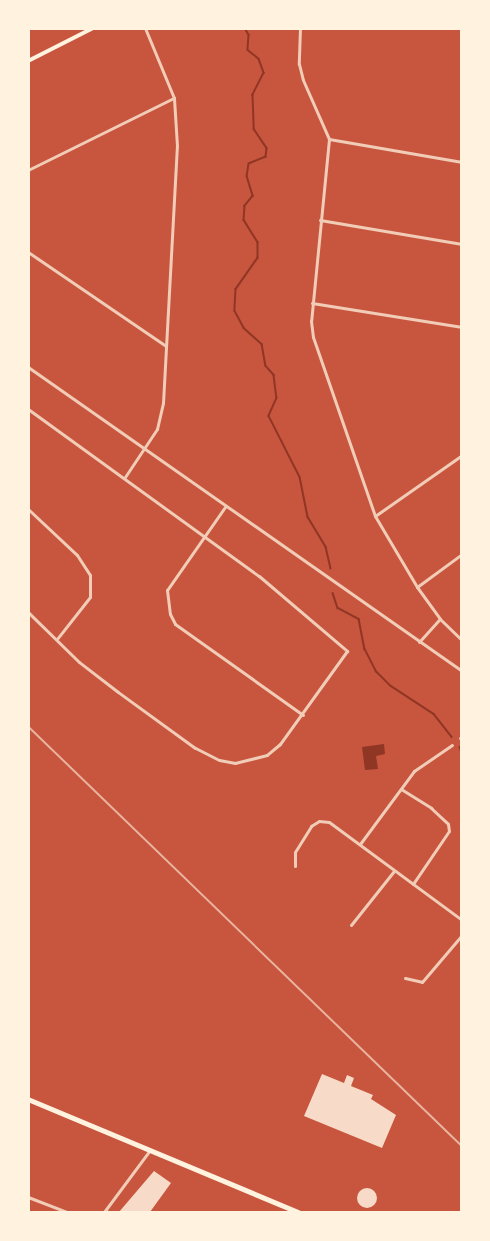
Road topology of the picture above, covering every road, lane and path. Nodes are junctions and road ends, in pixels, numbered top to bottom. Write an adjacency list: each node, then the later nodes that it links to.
1 (93, 28): 4 (main road)
2 (145, 28): 5 (street)
3 (300, 28): 6 (street)
4 (28, 61)
5 (174, 98): 8 (street); 14 (street)
6 (329, 139): 7 (street); 9 (street)
7 (462, 162)
8 (28, 170)
9 (320, 220): 10 (street); 12 (street)
10 (462, 244)
11 (28, 252): 14 (street)
12 (312, 303): 13 (street); 22 (street)
13 (462, 327)
14 (166, 346): 17 (street)
15 (28, 367): 17 (street)
16 (28, 409): 19 (street)
17 (145, 450): 19 (street); 20 (street)
18 (462, 455): 22 (street)
19 (125, 477): 23 (street)
20 (225, 507): 23 (street); 30 (street)
21 (28, 508): 28 (street)
22 (375, 516): 25 (street)
23 (204, 537): 32 (street); 32 (street)
24 (462, 554): 25 (street)
25 (417, 587): 27 (street)
26 (28, 612): 28 (street)
27 (440, 619): 29 (street); 30 (street)
28 (57, 639): 32 (street)
29 (462, 640)
30 (419, 642): 31 (street)
31 (462, 671)
32 (303, 715)
33 (452, 745): 34 (street)
34 (401, 789): 35 (street); 38 (street)
35 (360, 844): 36 (street); 37 (street)
36 (296, 866)
37 (394, 871): 38 (street); 40 (street)
38 (413, 884): 39 (street)
39 (462, 920)
40 (351, 926)
41 (462, 935): 42 (street)
42 (405, 978)
43 (28, 1099): 44 (main road)
44 (150, 1150): 47 (street); 48 (main road)
45 (28, 1197): 46 (street)
46 (67, 1212)
47 (104, 1212)
48 (298, 1212)

